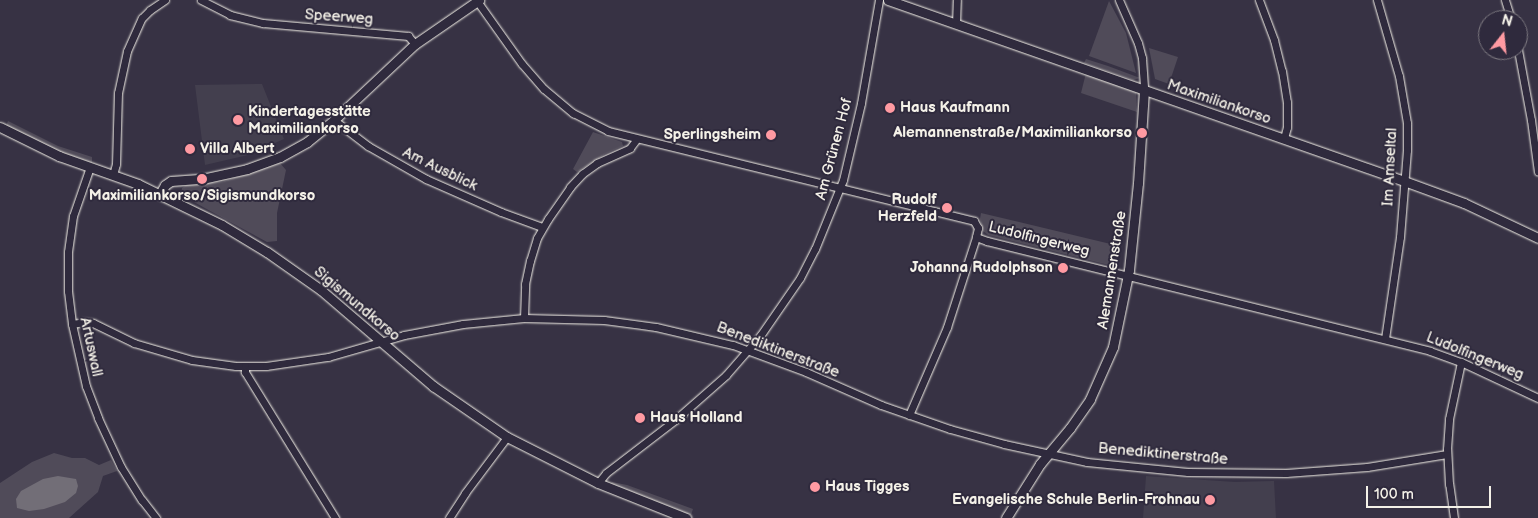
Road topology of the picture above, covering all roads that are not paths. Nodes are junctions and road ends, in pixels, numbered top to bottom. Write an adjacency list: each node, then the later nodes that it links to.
1 (165, 0): 20 (street)
2 (201, 0): 11 (street, Speerweg)
3 (878, 0): 22 (street, Am Grünen Hof)
4 (888, 0): 10 (street, Maximiliankorso)
5 (957, 0): 10 (street)
6 (1119, 0): 13 (street, Alemannenstraße)
7 (1259, 0): 16 (street)
8 (1377, 0): 21 (street, Im Amseltal)
9 (478, 1): 11 (street); 17 (street, Ludolfingerweg)
10 (956, 24): 13 (street, Maximiliankorso)
11 (416, 44): 14 (street)
12 (1520, 60): 19 (street)
13 (1144, 90): 16 (street, Maximiliankorso); 27 (street, Alemannenstraße)
14 (334, 120): 23 (street); 24 (street, Am Ausblick)
15 (0, 127): 18 (street, Sigismundkorso)
16 (1284, 138): 21 (street, Maximiliankorso)
17 (636, 140): 22 (street, Ludolfingerweg); 24 (street)
18 (90, 167): 20 (street, Sigismundkorso); 29 (street, Artuswall)
19 (1538, 172)
20 (113, 175): 23 (street, Sigismundkorso)
21 (1404, 181): 26 (street, Maximiliankorso); 30 (street, Im Amseltal)
22 (840, 188): 25 (street, Ludolfingerweg); 32 (street, Am Grünen Hof)
23 (160, 194): 31 (street, Sigismundkorso)
24 (542, 227): 28 (street)
25 (976, 237): 27 (street, Ludolfingerweg); 36 (street)
26 (1538, 238)
27 (1128, 276): 30 (street, Ludolfingerweg); 38 (street, Alemannenstraße)
28 (524, 318): 31 (street, Benediktinerstraße); 32 (street, Benediktinerstraße)
29 (72, 324): 34 (street, Benediktinerstraße); 41 (street, Artuswall)
30 (1385, 339): 33 (street, Ludolfingerweg)
31 (381, 341): 34 (street, Benediktinerstraße); 37 (street, Sigismundkorso)
32 (749, 350): 36 (street, Benediktinerstraße); 40 (street, Am Grünen Hof)
33 (1461, 362): 35 (street, Ludolfingerweg); 39 (street)
34 (245, 366): 42 (street)
35 (1538, 398)
36 (909, 415): 38 (street, Benediktinerstraße)
37 (507, 437): 40 (street, Sigismundkorso); 43 (street)
38 (1048, 454): 39 (street, Benediktinerstraße); 45 (street, Alemannenstraße)
39 (1447, 454): 46 (street)
40 (598, 484): 44 (street, Sigismundkorso)
41 (156, 518)
42 (335, 518)
43 (449, 518)
44 (686, 518)
45 (1006, 518)
46 (1454, 518)

